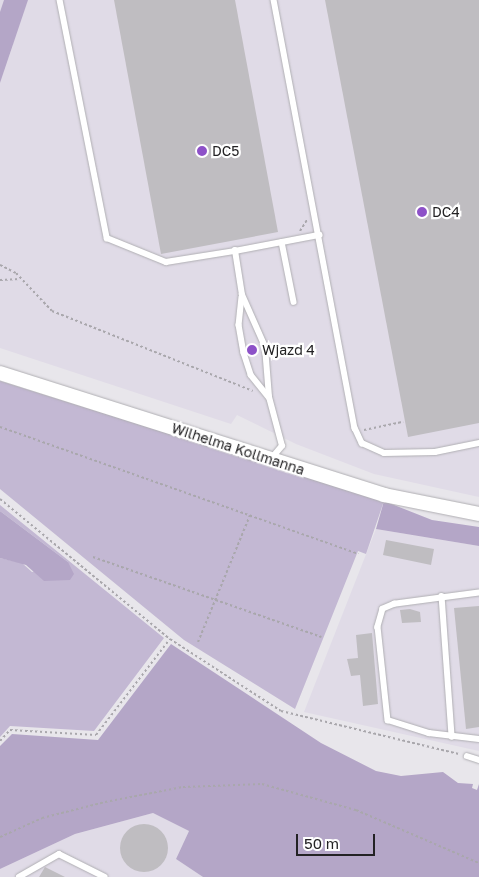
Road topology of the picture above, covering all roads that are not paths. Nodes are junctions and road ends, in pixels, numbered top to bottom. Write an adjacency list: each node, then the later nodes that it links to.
1 (60, 0): 5 (lane)
2 (274, 0): 3 (lane)
3 (319, 235): 4 (lane); 10 (lane)
4 (282, 242): 5 (lane); 7 (lane)
5 (235, 251): 6 (lane)
6 (242, 295): 9 (lane); 9 (lane)
7 (294, 302)
8 (0, 373): 11 (street, Wilhelma Kollmanna)
9 (269, 397): 11 (lane)
10 (479, 443)
11 (271, 459): 12 (street, Wilhelma Kollmanna)
12 (479, 514)
13 (479, 593): 14 (lane)
14 (442, 596): 15 (lane); 15 (lane)
15 (452, 737): 16 (lane)
16 (479, 739)
17 (467, 756): 18 (lane)
18 (479, 760)
19 (19, 877): 20 (lane)
20 (105, 877)

